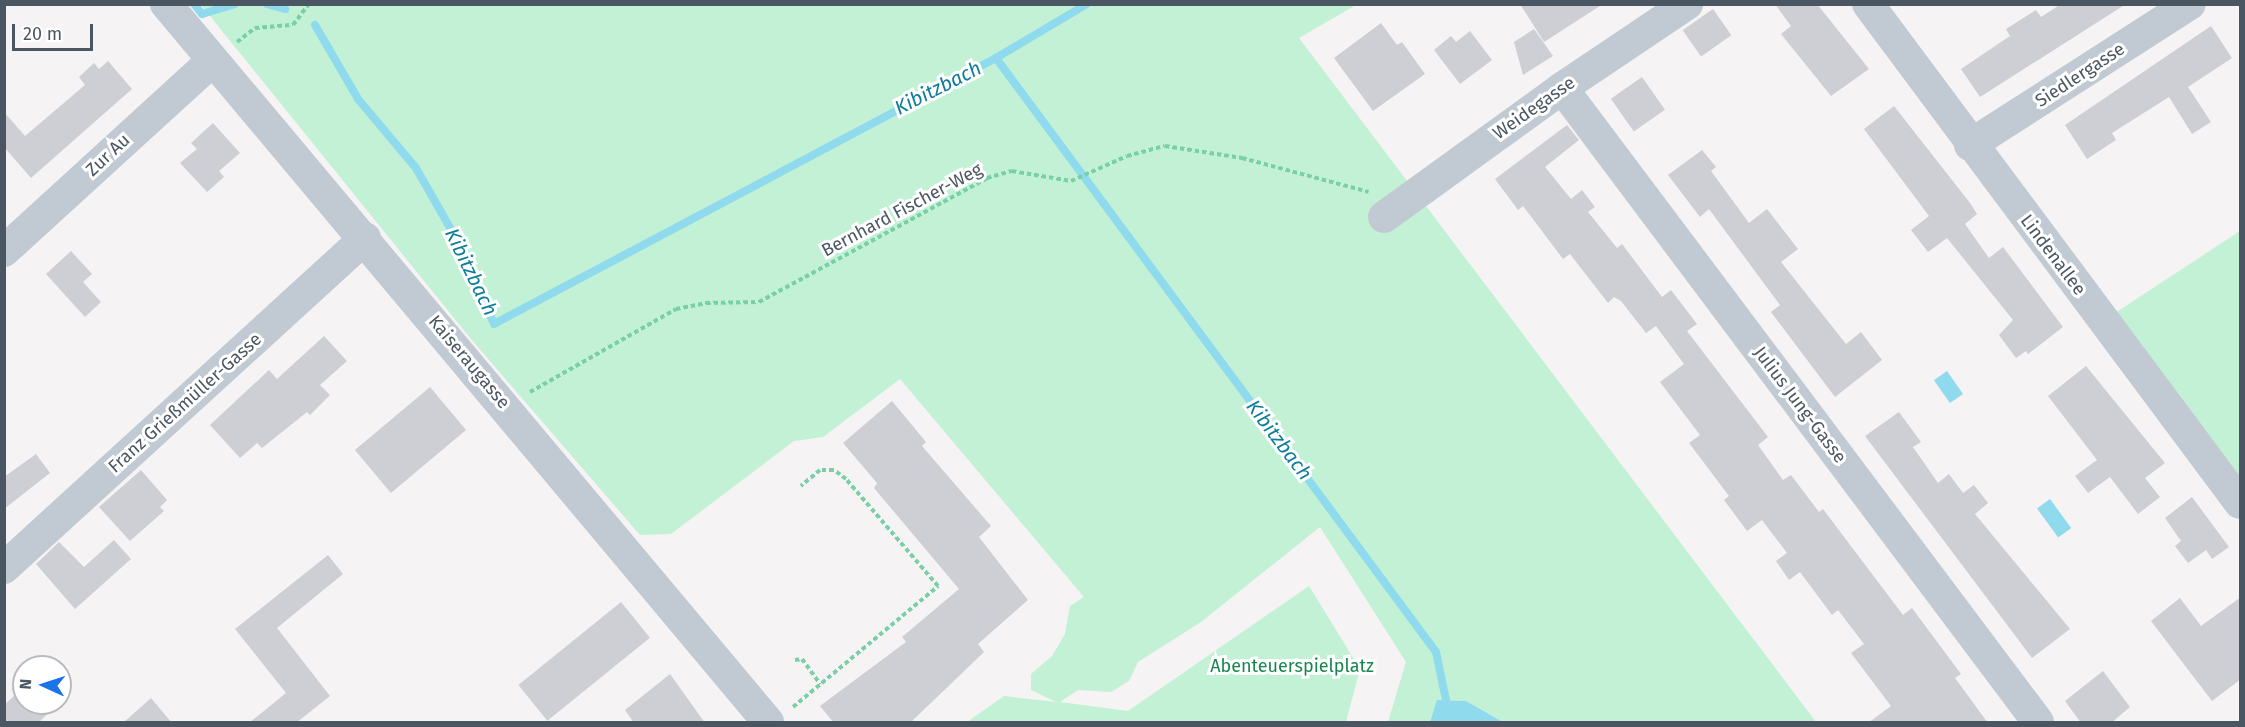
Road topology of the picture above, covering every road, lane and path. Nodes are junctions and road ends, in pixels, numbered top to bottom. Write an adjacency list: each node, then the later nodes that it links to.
1 (166, 4): 6 (street, Kaiseraugasse)
2 (309, 4): 6 (path)
3 (1687, 4): 7 (street, Weidegasse)
4 (1868, 4): 8 (street, Lindenallee)
5 (2190, 4): 8 (street, Siedlergasse)
6 (212, 61): 10 (street, Kaiseraugasse); 11 (street, Zur Au)
7 (1562, 88): 9 (street, Weidegasse); 19 (street, Julius Jung-Gasse)
8 (1970, 145): 14 (street, Lindenallee)
9 (1394, 209): 12 (path, Bernhard Fischer-Weg)
10 (365, 238): 12 (street, Kaiseraugasse); 15 (street, Franz Grießmüller-Gasse)
11 (4, 251)
12 (502, 402): 18 (street, Kaiseraugasse)
13 (801, 486): 17 (path)
14 (2241, 503)
15 (4, 568)
16 (795, 660): 17 (path)
17 (820, 684): 18 (path)
18 (779, 716)
19 (2038, 723)

